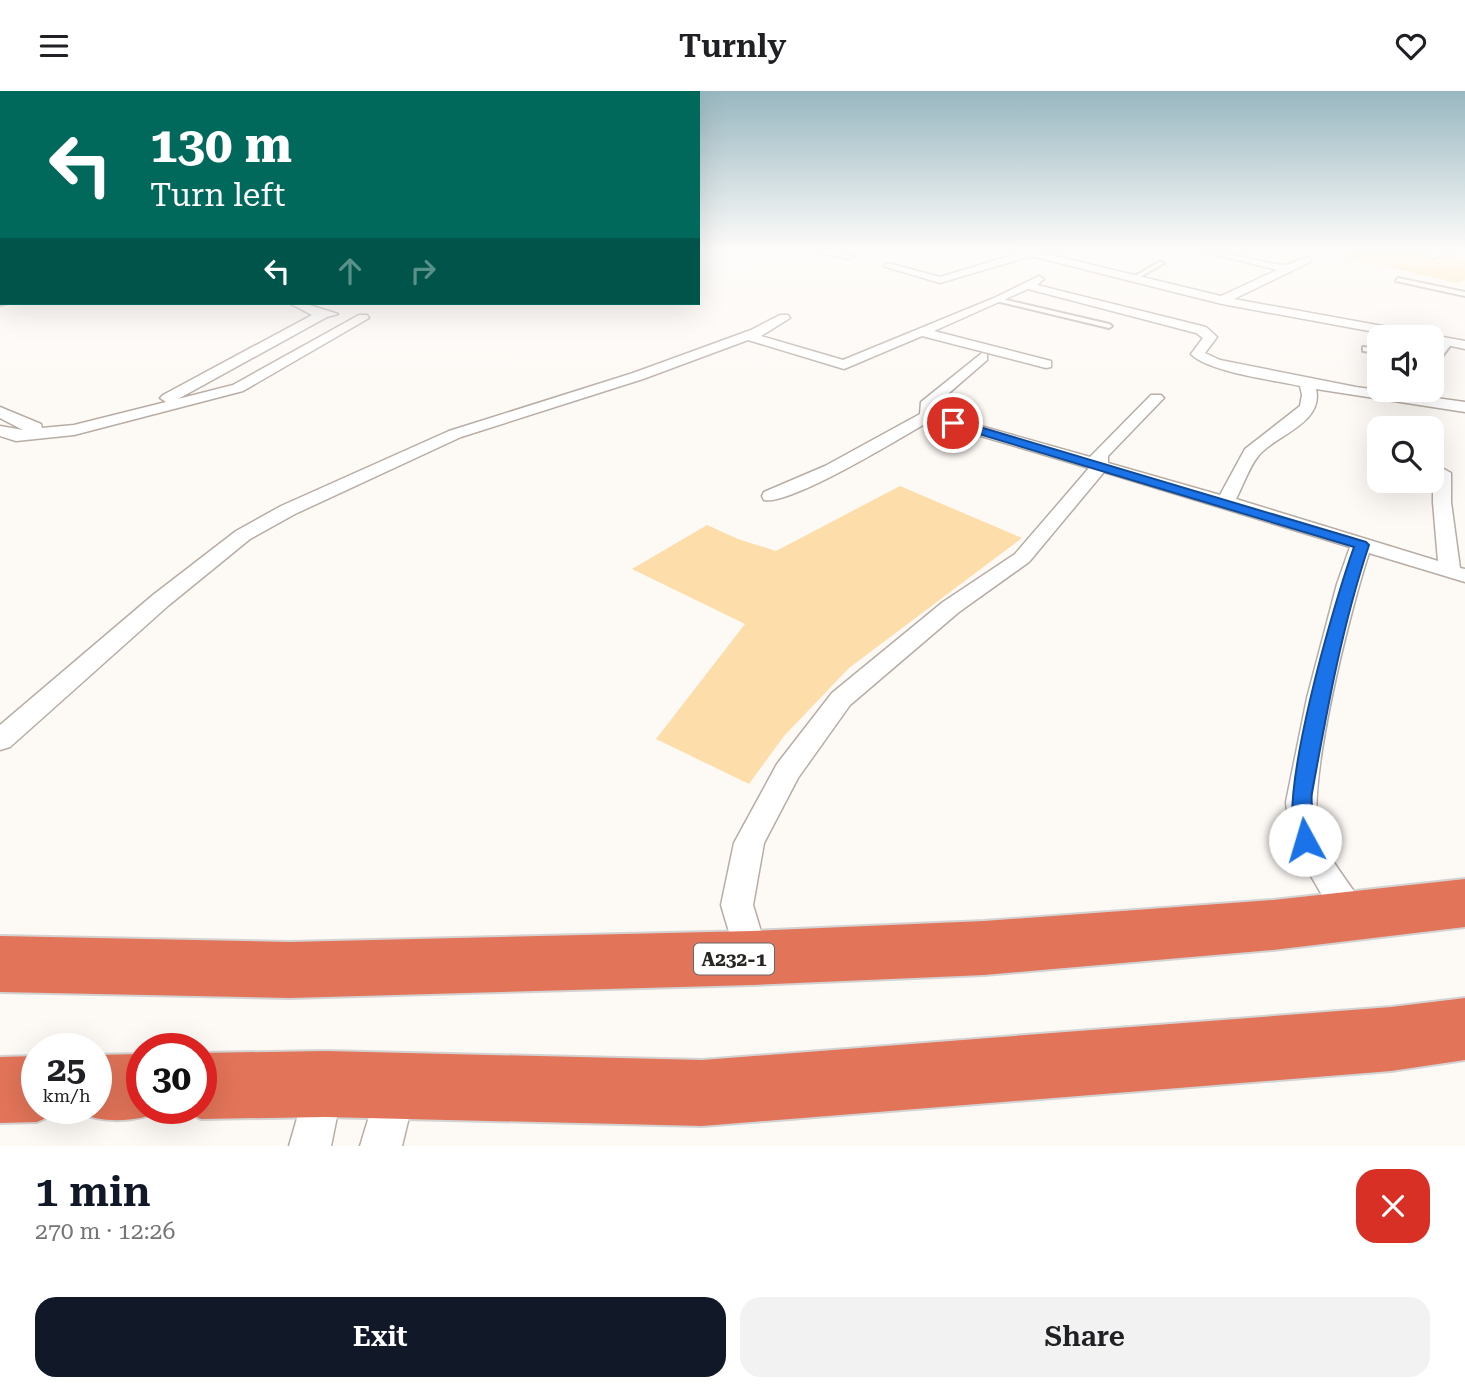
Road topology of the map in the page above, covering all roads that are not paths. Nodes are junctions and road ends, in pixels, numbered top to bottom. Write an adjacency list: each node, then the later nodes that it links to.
1 (1001, 298): 5 (street)
2 (1077, 298): 20 (street)
3 (1215, 298): 6 (street)
4 (1226, 298): 6 (street)
5 (998, 300): 10 (lane); 12 (street)
6 (1222, 300): 11 (street)
7 (299, 305): 8 (street)
8 (325, 313): 23 (street); 25 (street)
9 (784, 318): 13 (street)
10 (1109, 326)
11 (1367, 326)
12 (921, 333): 13 (street); 19 (street)
13 (748, 336): 32 (street)
14 (1444, 341): 15 (street)
15 (1449, 342): 16 (street); 17 (lane)
16 (1465, 345)
17 (1444, 348)
18 (982, 357): 24 (street)
19 (1046, 365)
20 (1306, 383): 22 (street); 29 (street)
21 (1156, 398): 26 (street)
22 (1465, 407)
23 (0, 412)
24 (928, 416): 26 (street); 28 (street)
25 (0, 431)
26 (1100, 466): 29 (street); 35 (street)
27 (1442, 493): 31 (street)
28 (771, 496)
29 (1225, 502): 30 (street)
30 (1362, 545): 31 (street); 34 (street)
31 (1457, 574)
32 (0, 740)
33 (1465, 903): 34 (highway, A232-1)
34 (1352, 916): 35 (highway, A232-1)
35 (752, 958): 36 (highway, A232-1)
36 (0, 964)
37 (1465, 1029): 40 (highway)
38 (325, 1084): 39 (highway); 40 (highway); 43 (street)
39 (217, 1086)
40 (397, 1086): 44 (street)
41 (21, 1089): 42 (highway)
42 (0, 1090)
43 (310, 1146)
44 (381, 1146)

